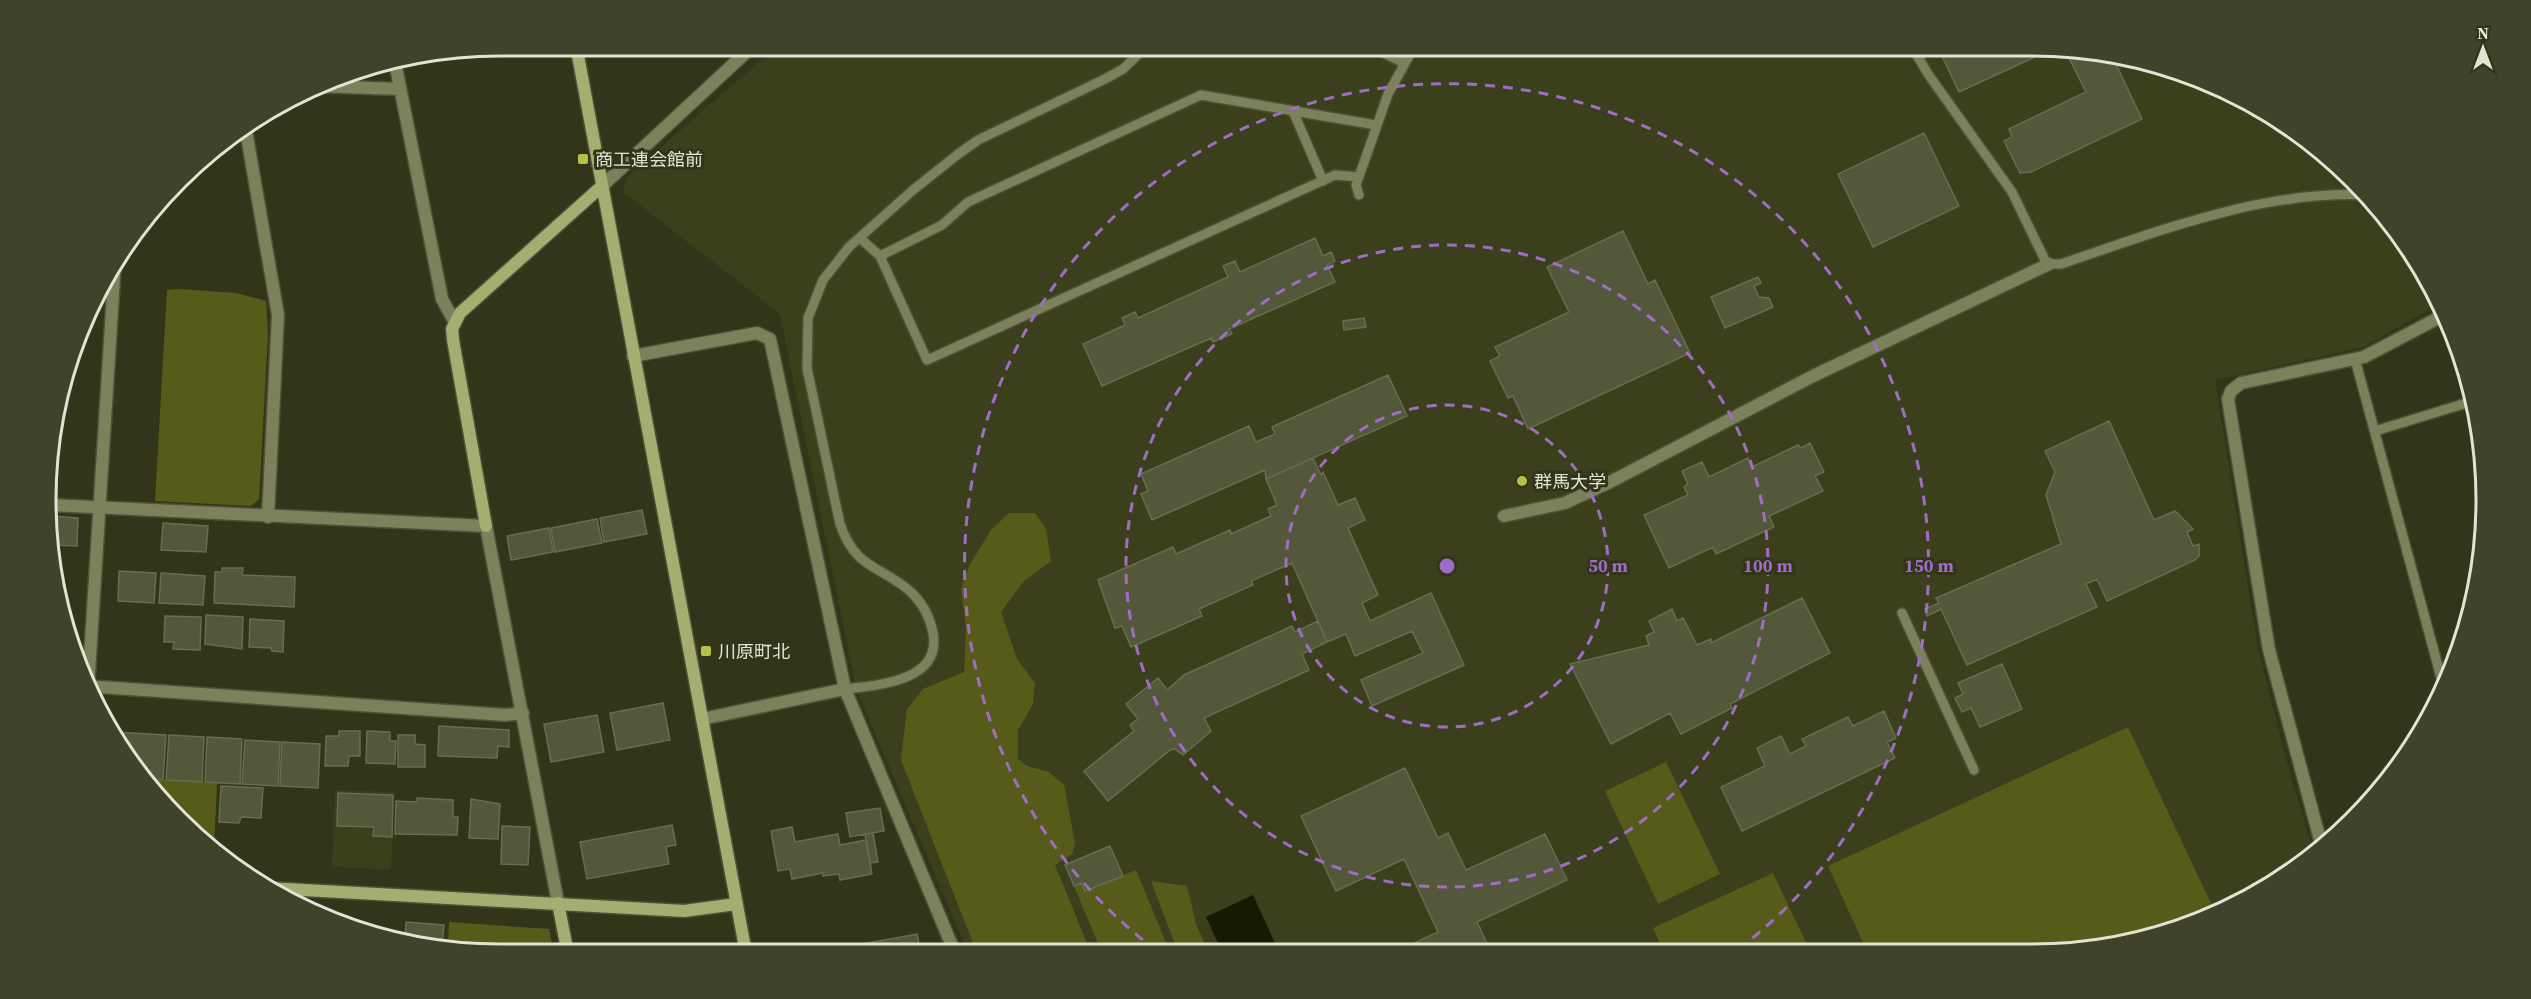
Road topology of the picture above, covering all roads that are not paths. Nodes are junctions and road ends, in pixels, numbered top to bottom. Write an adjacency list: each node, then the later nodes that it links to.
1 (578, 56): 16 (street)
2 (736, 56): 16 (street)
3 (1137, 56): 19 (lane)
4 (1390, 56): 7 (lane)
5 (1408, 56): 7 (lane)
6 (1918, 57): 21 (lane)
7 (1404, 63): 12 (lane)
8 (395, 68): 10 (street)
9 (336, 87): 10 (street)
10 (399, 89): 24 (street)
11 (1293, 111): 12 (lane); 15 (lane); 20 (lane)
12 (1376, 125): 14 (lane)
13 (247, 134): 32 (street)
14 (1359, 177): 15 (lane); 17 (lane)
15 (1323, 181): 20 (lane)
16 (602, 186): 24 (street); 25 (street)
17 (1359, 195)
18 (2354, 195): 21 (lane)
19 (860, 238): 20 (lane); 38 (lane)
20 (880, 256)
21 (2049, 264): 31 (street)
22 (114, 279): 30 (street)
23 (2437, 319): 26 (street)
24 (454, 321): 33 (street)
25 (633, 356): 38 (street); 40 (street)
26 (2355, 359): 28 (lane); 42 (street)
27 (2464, 403): 28 (lane)
28 (2374, 430): 36 (lane)
29 (56, 505): 30 (street)
30 (98, 508): 32 (street); 35 (street)
31 (1504, 516)
32 (268, 517): 33 (street)
33 (486, 526): 39 (street)
34 (1902, 613): 41 (lane)
35 (89, 669)
36 (2440, 674)
37 (97, 688): 39 (street)
38 (845, 689): 40 (street); 48 (street)
39 (523, 713): 44 (street)
40 (702, 719): 45 (street)
41 (1974, 770)
42 (2319, 837)
43 (286, 889): 44 (street)
44 (558, 903): 45 (street); 46 (street)
45 (736, 904): 47 (street)
46 (565, 944)
47 (744, 944)
48 (952, 944)

